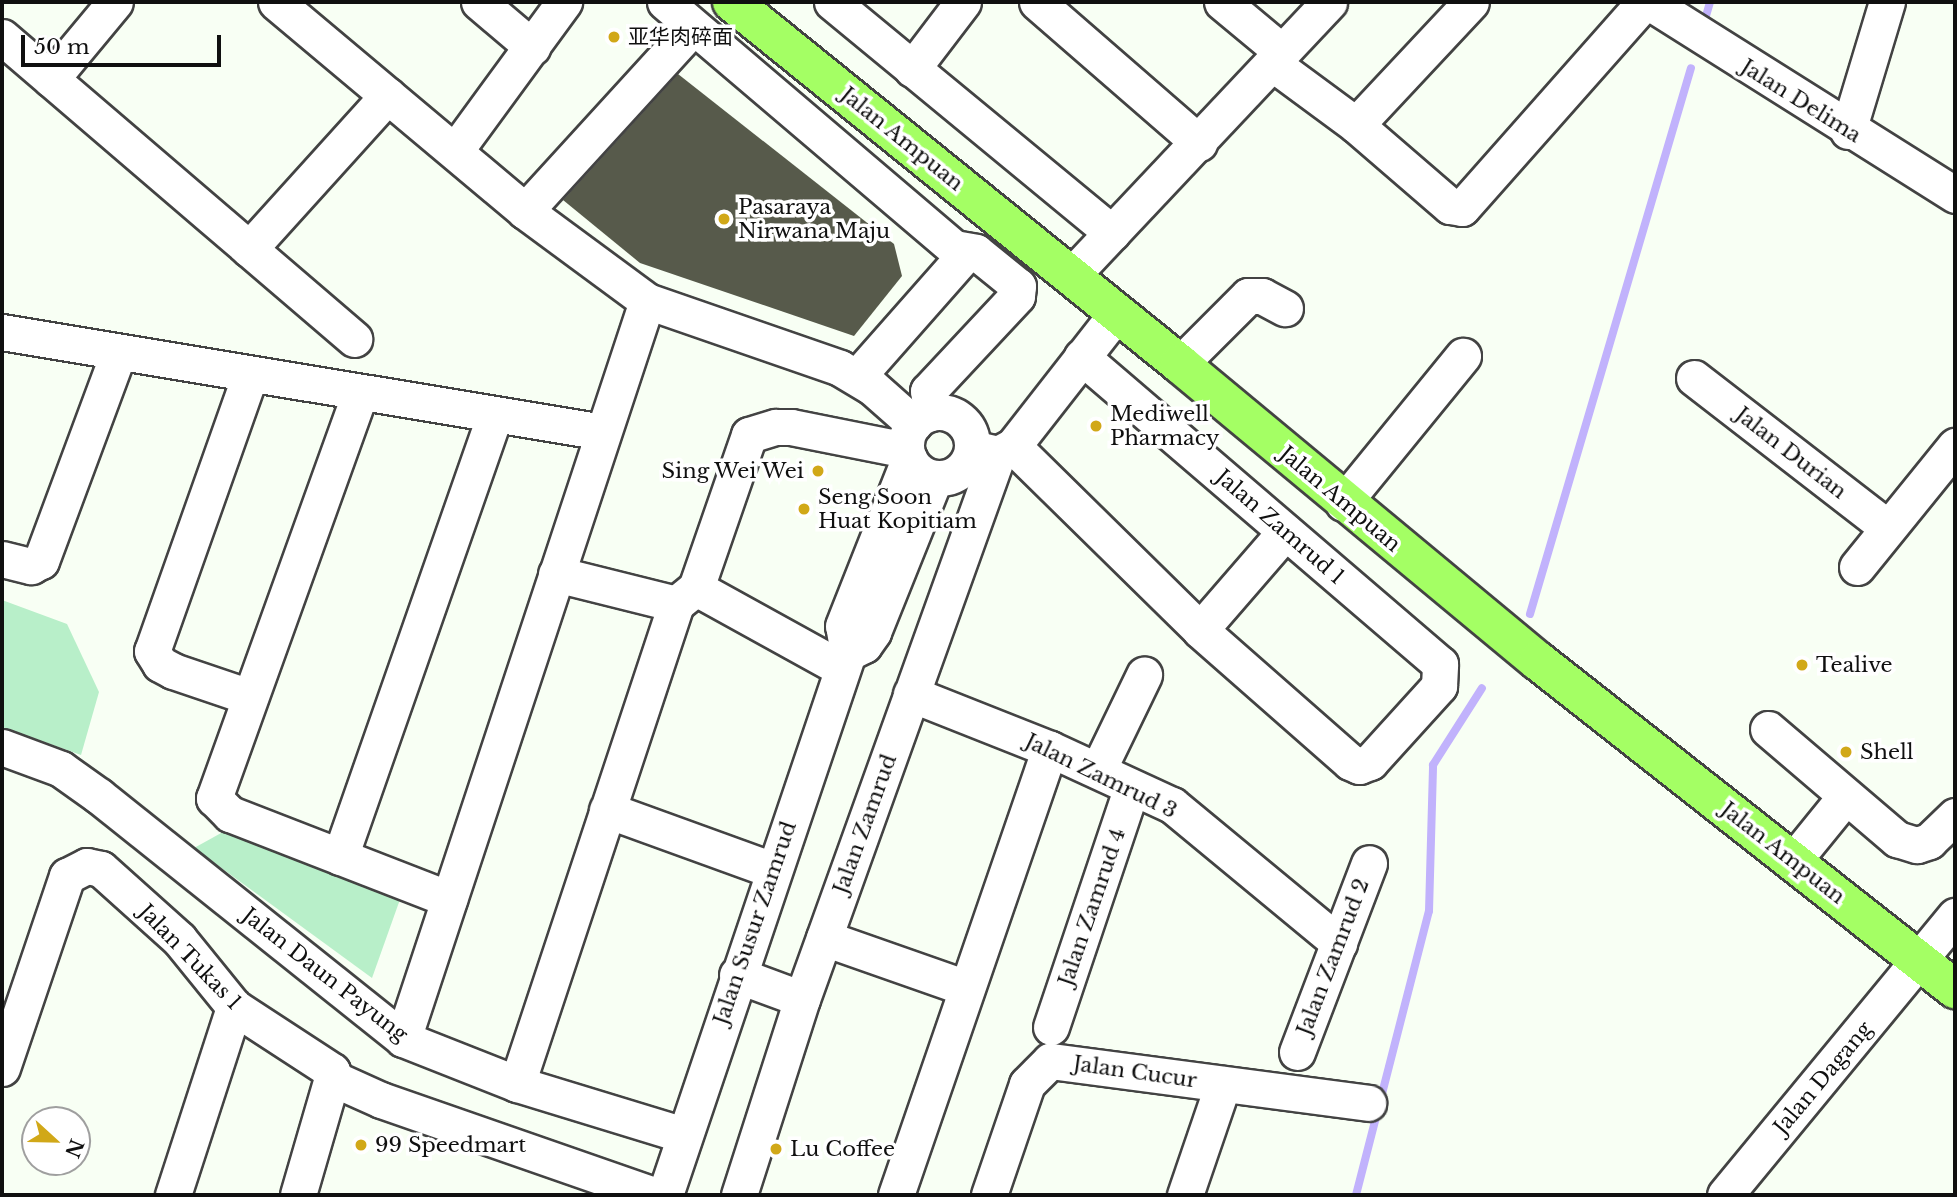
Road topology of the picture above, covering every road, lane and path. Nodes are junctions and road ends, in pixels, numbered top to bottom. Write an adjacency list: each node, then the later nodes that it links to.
1 (115, 2): 21 (street)
2 (276, 2): 22 (street)
3 (480, 2): 18 (street)
4 (565, 2): 18 (street)
5 (665, 2): 16 (street)
6 (732, 2): 32 (main road, Jalan Ampuan)
7 (832, 2): 20 (street)
8 (963, 2): 20 (street)
9 (1037, 2): 25 (street)
10 (1222, 2): 19 (street)
11 (1329, 2): 19 (street)
12 (1471, 2): 23 (street)
13 (1644, 2): 23 (street)
14 (1649, 2): 24 (street, Jalan Delima)
15 (1888, 2): 24 (street)
16 (693, 27): 28 (street); 31 (street)
17 (2, 37): 21 (street)
18 (531, 47): 26 (street)
19 (1277, 57): 23 (street); 25 (street)
20 (912, 69): 29 (street)
21 (51, 79): 30 (street)
22 (388, 95): 26 (street); 30 (street)
23 (1356, 125)
24 (1848, 131): 27 (street, Jalan Delima)
25 (1199, 143): 29 (street)
26 (455, 151): 28 (street)
27 (1955, 195)
28 (525, 211): 33 (street)
29 (1112, 233): 32 (street)
30 (248, 249): 37 (street)
31 (968, 251): 43 (street); 48 (street)
32 (1072, 275): 35 (main road, Jalan Ampuan)
33 (646, 301): 43 (street); 47 (street)
34 (1286, 308): 41 (street)
35 (1117, 313): 40 (street, Jalan Zamrud); 41 (main road, Jalan Ampuan)
36 (2, 332): 38 (street)
37 (354, 340)
38 (118, 354): 42 (street); 54 (street)
39 (1464, 356): 51 (street)
40 (1082, 357): 50 (street, Jalan Zamrud); 53 (street, Jalan Zamrud 1)
41 (1180, 364): 51 (main road, Jalan Ampuan)
42 (250, 375): 45 (street); 62 (street)
43 (857, 377): 48 (street)
44 (1693, 378): 52 (street, Jalan Durian)
45 (360, 393): 46 (street); 62 (street)
46 (495, 415): 47 (street); 71 (street)
47 (603, 432): 56 (street)
48 (919, 445): 50 (street); 50 (street); 57 (street); 59 (street)
49 (1955, 446): 52 (street)
50 (994, 449): 58 (street); 61 (street, Jalan Zamrud)
51 (1343, 503): 72 (main road, Jalan Ampuan)
52 (1888, 528): 55 (street)
53 (1285, 532): 58 (street); 58 (street, Jalan Zamrud 1)
54 (2, 559)
55 (1857, 567)
56 (556, 574): 57 (street); 75 (street)
57 (686, 596): 59 (street); 69 (street)
58 (1200, 630)
59 (845, 660): 74 (street, Jalan Susur Zamrud)
60 (1144, 675): 66 (street)
61 (911, 694): 65 (street, Jalan Zamrud 3); 77 (street, Jalan Zamrud)
62 (250, 697): 71 (street)
63 (1768, 729): 68 (street)
64 (2, 747): 86 (street, Jalan Daun Payung)
65 (1050, 749): 66 (street, Jalan Zamrud 3); 81 (street)
66 (1098, 770): 67 (street, Jalan Zamrud 3)
67 (1132, 787): 78 (street, Jalan Zamrud 3); 85 (street, Jalan Zamrud 4)
68 (1845, 797): 70 (street); 72 (street)
69 (607, 810): 74 (street); 90 (street)
70 (1955, 816)
71 (340, 857): 75 (street)
72 (1793, 861): 79 (main road, Jalan Ampuan)
73 (1369, 863): 78 (street, Jalan Zamrud 2)
74 (773, 870): 80 (street, Jalan Susur Zamrud)
75 (449, 899): 86 (street)
76 (1955, 916): 79 (street, Jalan Dagang)
77 (824, 938): 81 (street); 83 (street, Jalan Zamrud)
78 (1339, 943): 87 (street, Jalan Zamrud 2)
79 (1920, 960): 82 (main road, Jalan Ampuan); 102 (street, Jalan Dagang)
80 (737, 975): 83 (street); 93 (street, Jalan Susur Zamrud)
81 (967, 988): 99 (street)
82 (1955, 989)
83 (802, 999): 98 (street, Jalan Zamrud)
84 (234, 1007): 88 (street, Jalan Tukas 1); 89 (street, Jalan Tukas 1); 94 (street)
85 (1051, 1027)
86 (403, 1039): 90 (street, Jalan Daun Payung)
87 (1297, 1052)
88 (2, 1068)
89 (332, 1078): 95 (street); 96 (street, Jalan Tukas 1)
90 (517, 1084): 93 (street, Jalan Daun Payung)
91 (1223, 1084): 92 (street, Jalan Cucur); 100 (street, Jalan Cucur); 101 (street)
92 (1368, 1103)
93 (684, 1135): 97 (street, Jalan Susur Zamrud)
94 (173, 1195)
95 (298, 1195)
96 (654, 1195)
97 (665, 1195)
98 (738, 1195)
99 (896, 1195)
100 (989, 1195)
101 (1185, 1195)
102 (1726, 1195)

